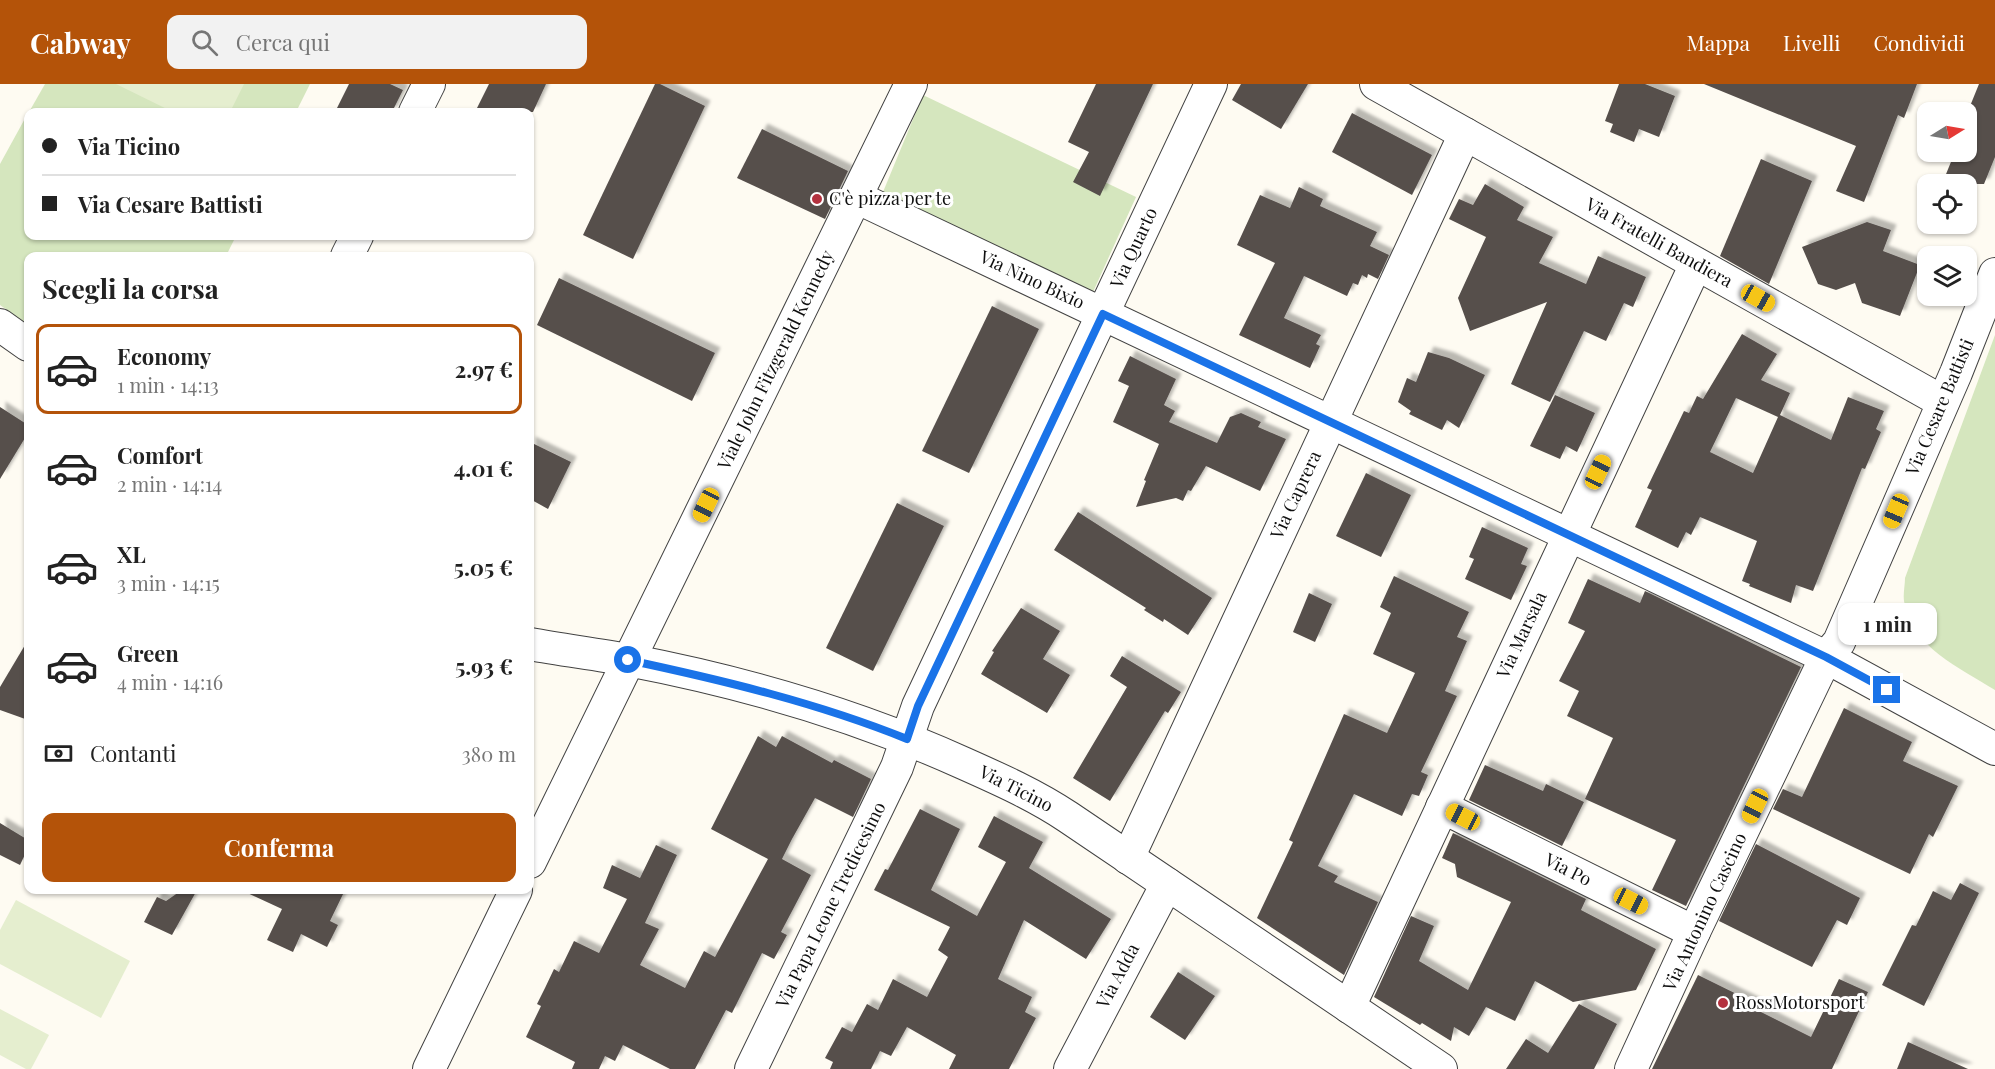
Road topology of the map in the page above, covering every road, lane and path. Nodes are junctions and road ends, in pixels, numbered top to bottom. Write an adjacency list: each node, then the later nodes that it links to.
1 (429, 84): 5 (street)
2 (911, 84): 7 (street, Viale John Fitzgerald Kennedy)
3 (1211, 84): 10 (street, Via Quarto)
4 (1376, 84): 6 (street, Via Fratelli Bandiera)
5 (417, 108)
6 (1465, 134): 8 (street, Via Fratelli Bandiera); 14 (street, Via Caprera)
7 (856, 197): 10 (street, Via Nino Bixio); 18 (street, Viale John Fitzgerald Kennedy)
8 (1696, 264): 13 (street, Via Fratelli Bandiera); 15 (street, Via Marsala)
9 (1995, 274): 13 (street, Via Cesare Battisti)
10 (1103, 314): 14 (street, Via Nino Bixio); 19 (street, Via Quarto)
11 (0, 325): 12 (street)
12 (24, 342)
13 (1943, 402): 17 (street, Via Cesare Battisti)
14 (1330, 422): 15 (street, Via Nino Bixio); 23 (street, Via Caprera)
15 (1569, 535): 17 (street, Via Nino Bixio); 21 (street, Via Marsala)
16 (534, 645): 18 (street, Via Ticino)
17 (1826, 657): 20 (street); 26 (street, Via Antonino Cascino)
18 (628, 660): 19 (street, Via Ticino); 22 (street, Viale John Fitzgerald Kennedy)
19 (907, 739): 23 (street, Via Ticino); 29 (street, Via Papa Leone Tredicesimo)
20 (1995, 749)
21 (1442, 807): 26 (street, Via Po); 27 (street, Via Marsala)
22 (534, 854)
23 (1128, 858): 24 (street, Via Ticino)
24 (1167, 884): 27 (street, Via Ticino); 30 (street, Via Adda)
25 (514, 894): 28 (street)
26 (1694, 932): 32 (street, Via Antonino Cascino)
27 (1349, 1007): 31 (street, Via Ticino)
28 (429, 1069)
29 (751, 1069)
30 (1070, 1069)
31 (1441, 1069)
32 (1631, 1069)

